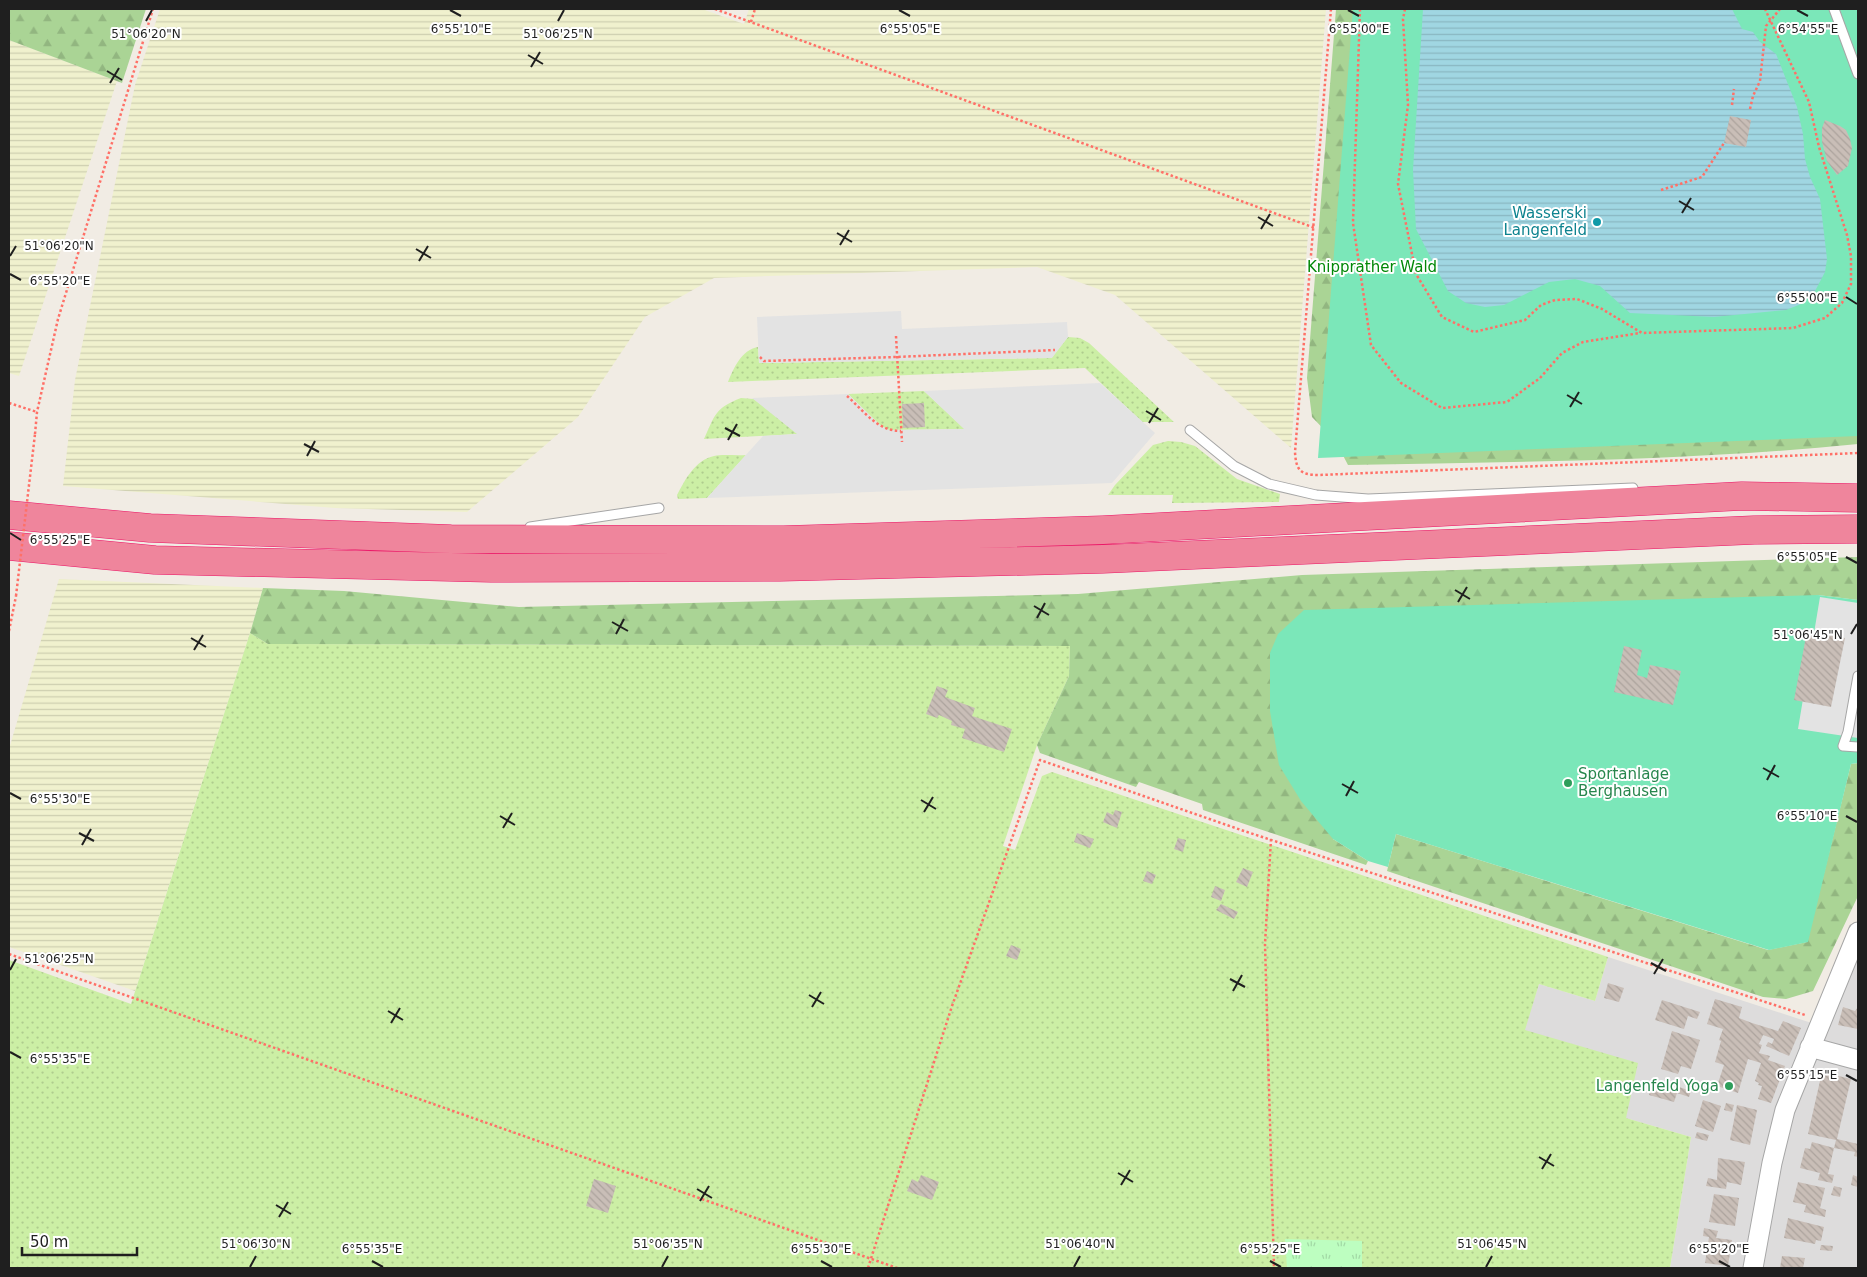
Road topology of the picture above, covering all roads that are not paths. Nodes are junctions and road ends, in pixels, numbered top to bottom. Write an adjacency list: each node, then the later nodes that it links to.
1 (1834, 9): 2 (lane)
2 (1858, 74)
3 (1190, 430): 4 (lane)
4 (1647, 488)
5 (1706, 489): 6 (lane)
6 (1742, 496): 7 (highway); 13 (highway)
7 (1858, 498)
8 (659, 508): 10 (lane)
9 (9, 515): 13 (highway)
10 (520, 529)
11 (1858, 529): 14 (highway)
12 (510, 530): 13 (lane)
13 (451, 539)
14 (9, 546)
15 (1858, 676): 16 (lane)
16 (1858, 747)
17 (1858, 932): 18 (street)
18 (1810, 1047): 19 (street); 20 (street)
19 (1858, 1060)
20 (1753, 1268)

